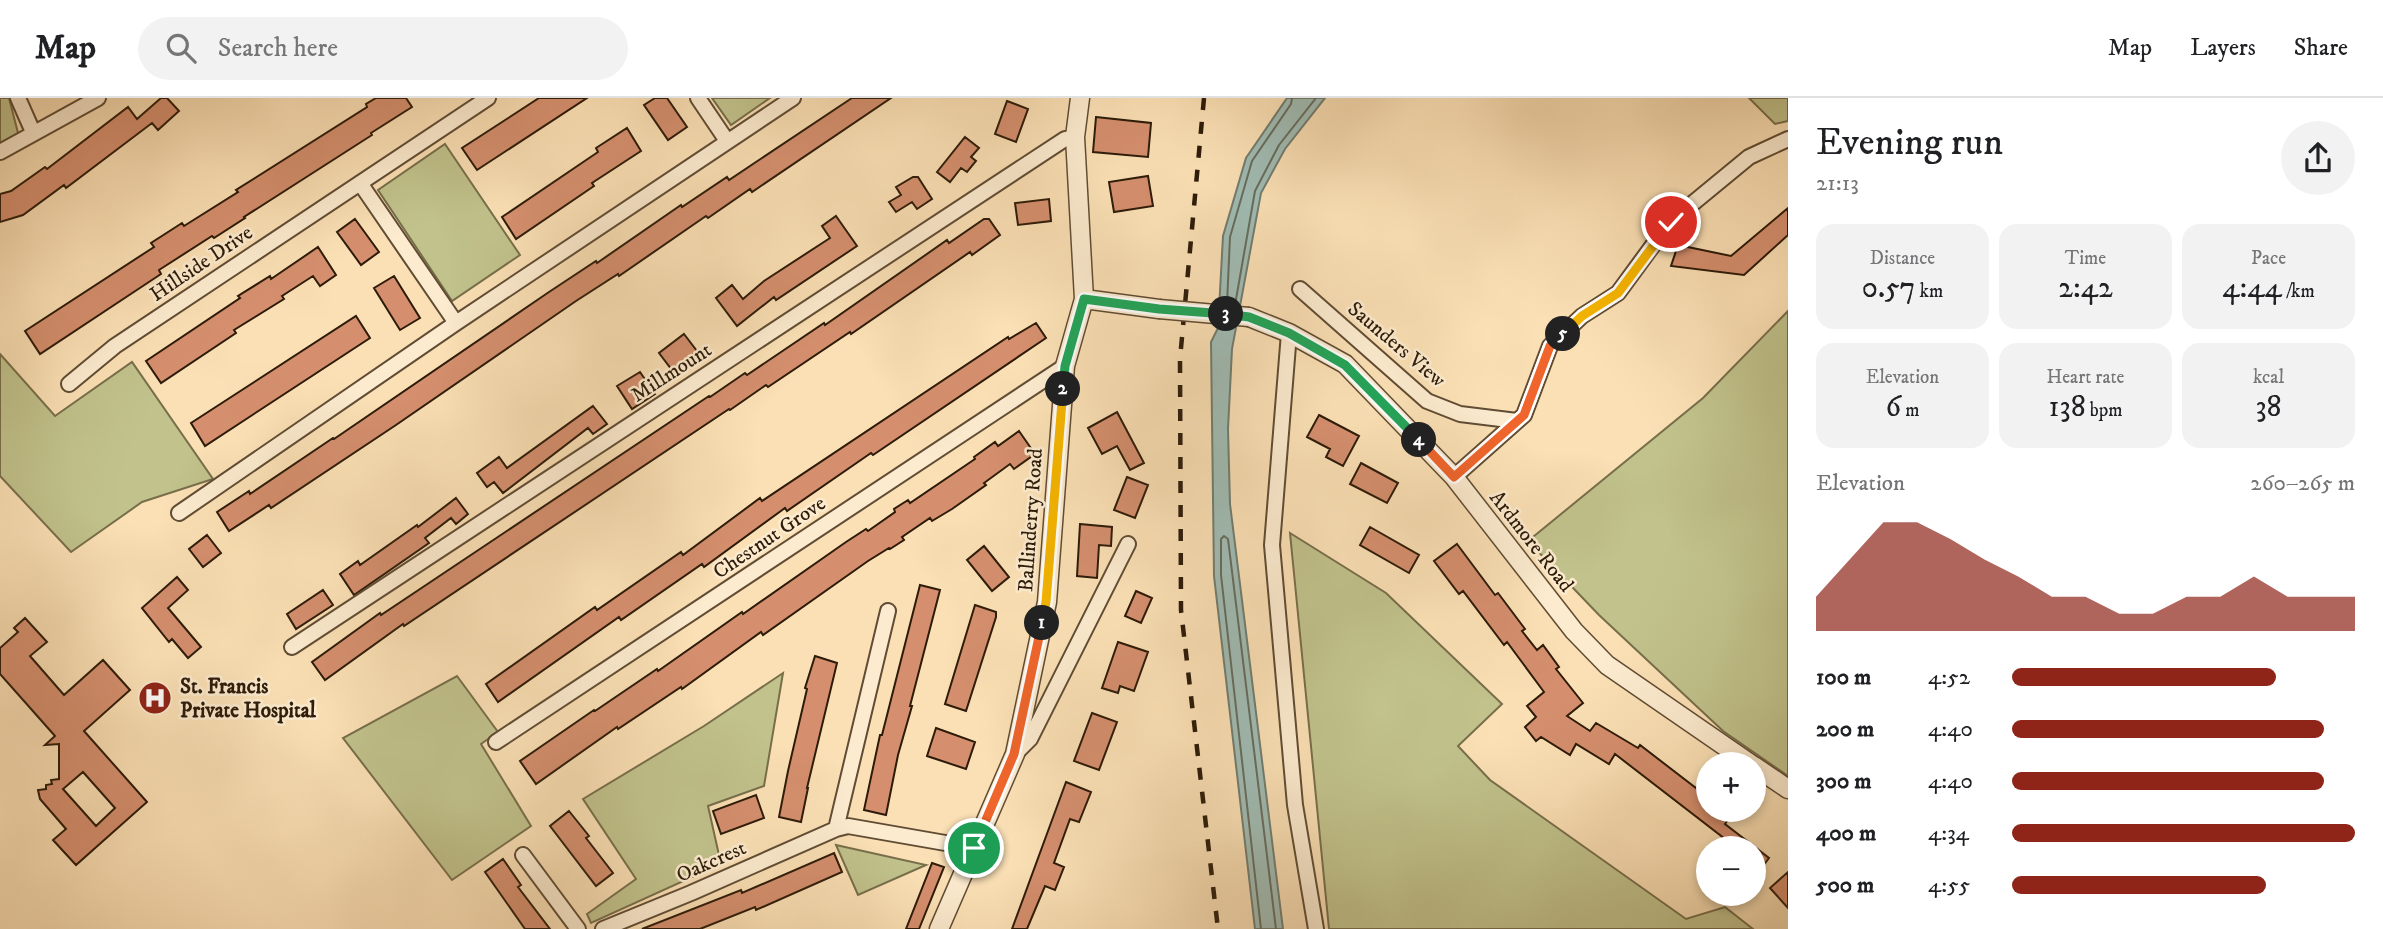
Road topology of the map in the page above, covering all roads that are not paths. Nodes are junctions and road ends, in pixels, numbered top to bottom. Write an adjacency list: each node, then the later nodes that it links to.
1 (18, 98): 7 (street)
2 (98, 98): 7 (street)
3 (488, 98): 12 (street, Hillside Drive)
4 (698, 98): 10 (street)
5 (793, 98): 10 (street)
6 (1080, 98): 8 (street, Ballinderry Road)
7 (33, 132): 11 (street)
8 (1075, 137): 14 (street, Ballinderry Road); 24 (street, Millmount)
9 (1788, 139): 19 (street)
10 (727, 141): 15 (street)
11 (0, 152)
12 (359, 183): 15 (street); 18 (street, Hillside Drive)
13 (1300, 289): 19 (street, Saunders View)
14 (1084, 299): 16 (street, Ardmore Road, bridge); 17 (street, Ballinderry Road)
15 (456, 323): 21 (street)
16 (1289, 333): 20 (street, Ardmore Road); 36 (street)
17 (1065, 366): 25 (street, Chestnut Grove); 27 (street, Ballinderry Road)
18 (69, 384)
19 (1517, 421): 20 (street)
20 (1454, 477): 26 (street, Ardmore Road)
21 (179, 513)
22 (1128, 544): 27 (street)
23 (888, 611): 30 (street)
24 (292, 647)
25 (496, 742)
26 (1734, 752)
27 (1014, 754): 31 (street, Ballinderry Road)
28 (1766, 774): 29 (street, Ardmore Road)
29 (1788, 789)
30 (836, 829): 31 (street, Oakcrest); 34 (street, Oakcrest)
31 (974, 848): 35 (street, Ballinderry Road)
32 (523, 855): 33 (street)
33 (578, 929)
34 (603, 929)
35 (939, 929)
36 (1316, 929)

